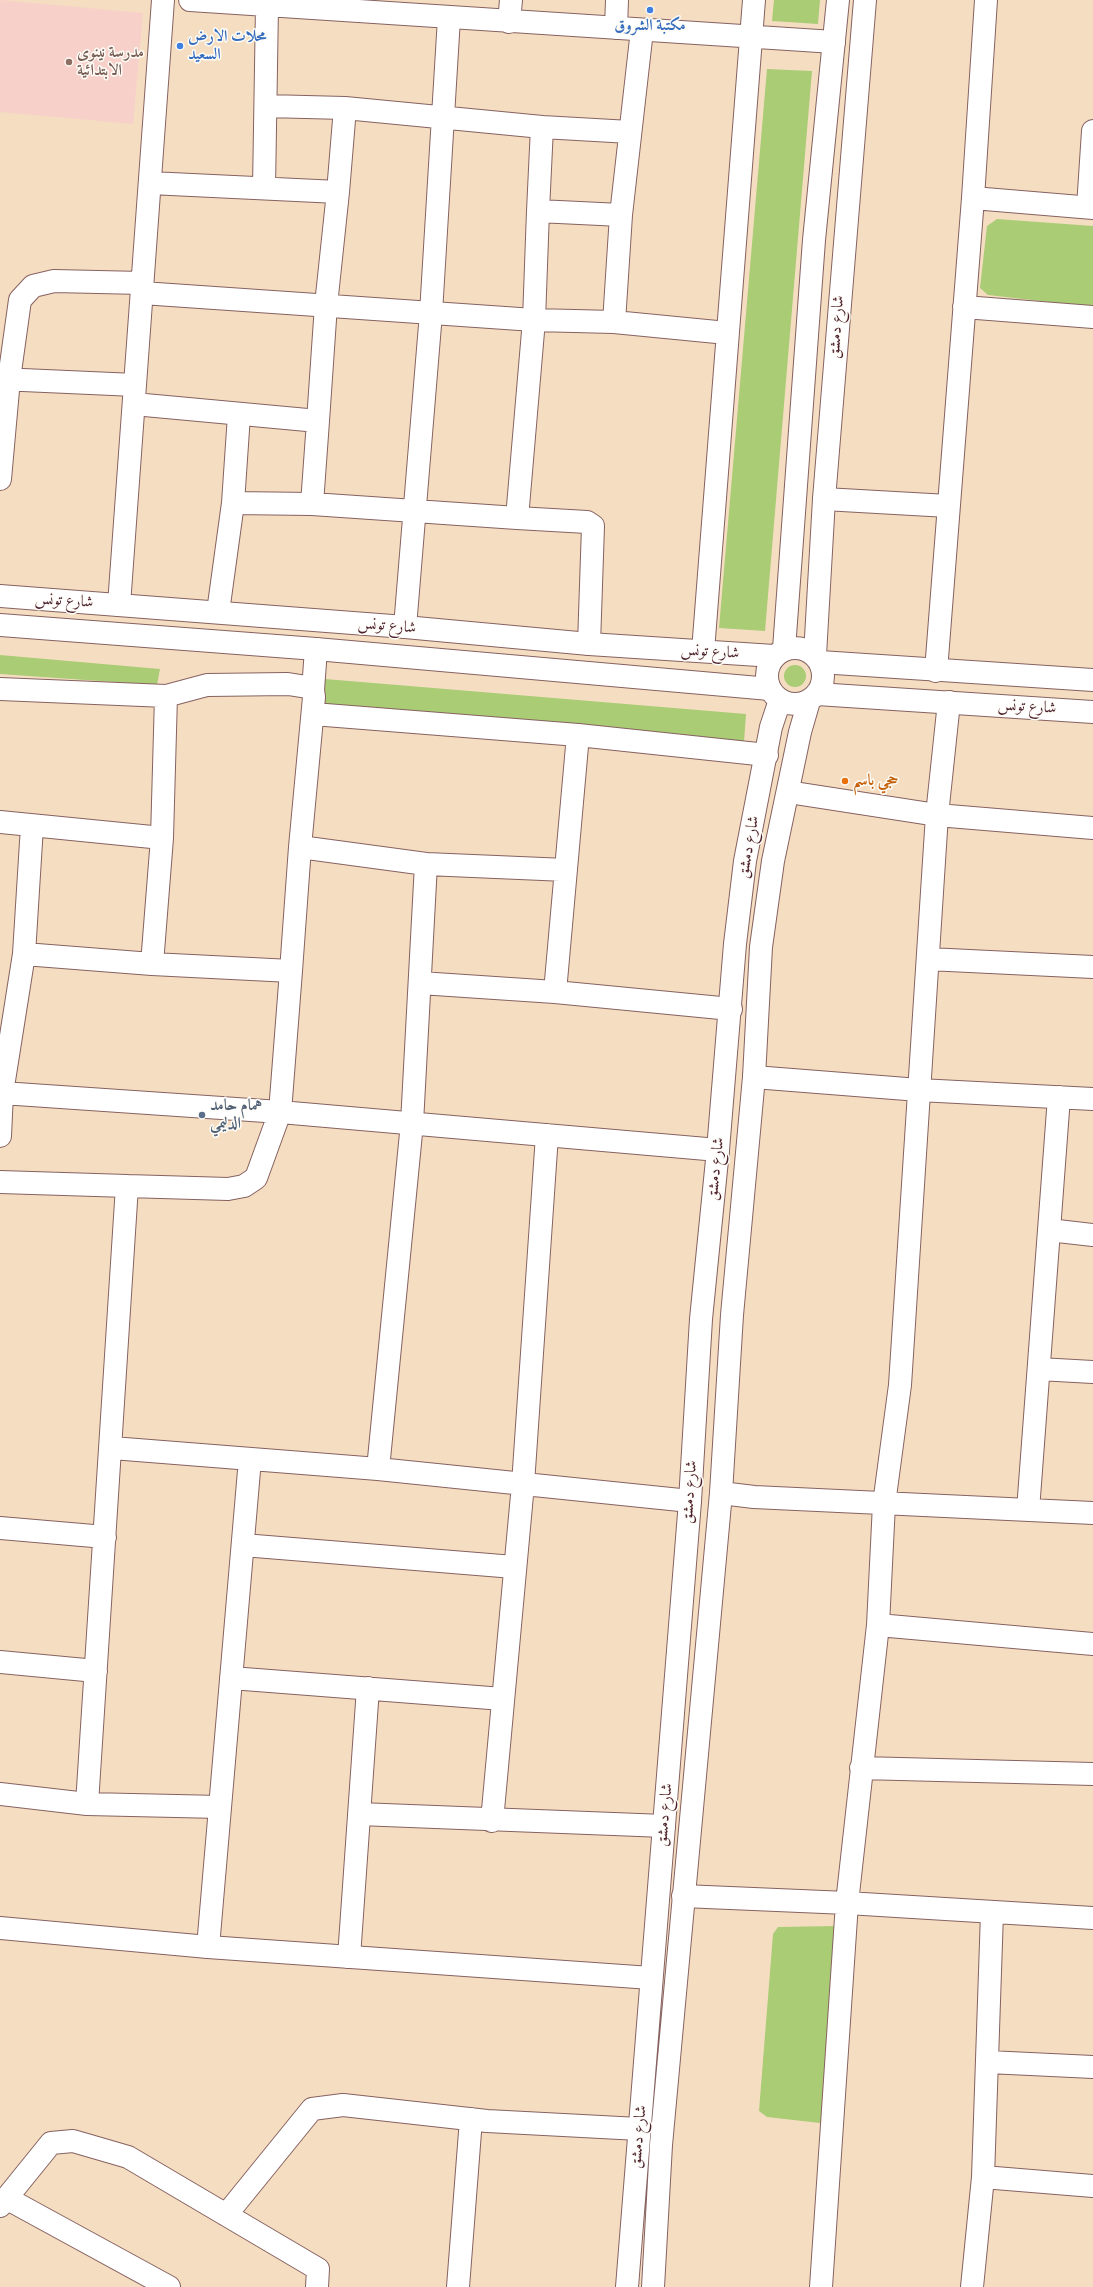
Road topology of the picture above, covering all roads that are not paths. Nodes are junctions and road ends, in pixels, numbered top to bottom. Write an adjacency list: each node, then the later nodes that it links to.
1 (163, 0): 24 (street)
2 (190, 0): 10 (street)
3 (511, 0): 13 (street)
4 (617, 0): 14 (street)
5 (754, 0): 16 (street)
6 (838, 0): 17 (street, شارع دمشق)
7 (865, 0): 32 (street, شارع دمشق)
8 (986, 0): 27 (street)
9 (296, 4): 10 (street); 11 (street)
10 (267, 6): 18 (street)
11 (401, 8): 12 (street)
12 (449, 18): 13 (street); 20 (street)
13 (509, 22): 14 (street)
14 (616, 28): 15 (street)
15 (642, 30): 16 (street); 23 (street)
16 (751, 37): 17 (street); 40 (street)
17 (834, 42): 31 (street, شارع دمشق)
18 (266, 106): 19 (street); 25 (street)
19 (345, 108): 20 (street); 26 (street)
20 (443, 117): 21 (street); 36 (street)
21 (542, 127): 23 (street); 29 (street)
22 (1093, 131): 28 (street)
23 (630, 132): 30 (street)
24 (150, 183): 25 (street); 33 (street)
25 (264, 188): 26 (street)
26 (338, 192): 34 (street)
27 (973, 198): 28 (street); 35 (street)
28 (1090, 207)
29 (538, 211): 30 (street); 38 (street)
30 (621, 215): 39 (street)
31 (814, 240): 32 (street); 60 (street, شارع دمشق)
32 (844, 243): 46 (street, شارع دمشق)
33 (142, 288): 34 (street); 41 (street); 42 (street)
34 (326, 305): 36 (street); 44 (street)
35 (964, 307): 37 (street); 49 (street)
36 (431, 312): 38 (street); 50 (street)
37 (1093, 317)
38 (534, 320): 39 (street); 51 (street)
39 (614, 322): 40 (street)
40 (727, 333): 59 (street)
41 (4, 379): 42 (street); 45 (street)
42 (134, 394): 43 (street); 53 (street)
43 (239, 415): 44 (street); 47 (street)
44 (318, 421): 48 (street)
45 (0, 479)
46 (824, 499): 49 (street); 61 (street, شارع دمشق)
47 (233, 503): 48 (street); 54 (street)
48 (312, 504): 50 (street)
49 (948, 506): 62 (street)
50 (415, 511): 51 (street); 56 (street)
51 (517, 518): 57 (street)
52 (0, 596): 53 (street, شارع تونس)
53 (119, 605): 54 (street, شارع تونس)
54 (218, 612): 56 (street, شارع تونس)
55 (0, 625): 58 (street, شارع تونس)
56 (405, 627): 57 (street, شارع تونس)
57 (588, 644): 59 (street, شارع تونس)
58 (316, 650): 65 (street); 66 (street, شارع تونس)
59 (702, 651): 60 (street, شارع تونس)
60 (779, 653): 61 (street); 66 (street)
61 (817, 659): 62 (street, شارع تونس); 68 (street)
62 (936, 671): 63 (street, شارع تونس)
63 (1093, 680)
64 (0, 689): 67 (street)
65 (313, 690): 67 (street); 71 (street)
66 (775, 695): 68 (street); 73 (street, شارع دمشق)
67 (166, 696): 79 (street)
68 (813, 698): 69 (street, شارع تونس); 74 (street, شارع دمشق)
69 (949, 702): 70 (street, شارع تونس); 75 (street)
70 (1093, 712)
71 (313, 714): 72 (street); 80 (street)
72 (578, 735): 73 (street); 82 (street)
73 (767, 755): 90 (street, شارع دمشق)
74 (788, 792): 75 (street); 91 (street, شارع دمشق)
75 (937, 815): 78 (street); 84 (street)
76 (0, 822): 77 (street)
77 (32, 826): 79 (street); 83 (street)
78 (1093, 828)
79 (162, 838): 85 (street)
80 (300, 847): 81 (street); 87 (street)
81 (426, 864): 82 (street); 88 (street)
82 (566, 870): 89 (street)
83 (24, 954): 85 (street); 95 (street)
84 (928, 959): 86 (street); 92 (street)
85 (152, 964): 87 (street)
86 (1093, 967)
87 (291, 971): 96 (street)
88 (420, 982): 89 (street); 97 (street)
89 (555, 992): 90 (street)
90 (731, 1009): 100 (street, شارع دمشق)
91 (754, 1076): 92 (street); 111 (street, شارع دمشق)
92 (920, 1090): 93 (street); 113 (street)
93 (1059, 1098): 94 (street); 103 (street)
94 (1093, 1099)
95 (1, 1105): 96 (street); 99 (street)
96 (280, 1112): 97 (street); 102 (street)
97 (412, 1123): 98 (street); 109 (street)
98 (547, 1135): 100 (street); 110 (street)
99 (0, 1136)
100 (718, 1150): 112 (street, شارع دمشق)
101 (0, 1182): 102 (street)
102 (127, 1186): 107 (street)
103 (1049, 1230): 104 (street); 105 (street)
104 (1093, 1234)
105 (1039, 1369): 106 (street); 114 (street)
106 (1093, 1372)
107 (112, 1448): 108 (street); 117 (street)
108 (250, 1459): 109 (street); 118 (street)
109 (378, 1469): 110 (street)
110 (522, 1484): 112 (street); 119 (street)
111 (721, 1493): 113 (street); 135 (street, شارع دمشق)
112 (690, 1501): 134 (street, شارع دمشق)
113 (884, 1504): 114 (street); 120 (street)
114 (1028, 1510): 115 (street)
115 (1093, 1513)
116 (0, 1528): 117 (street)
117 (105, 1537): 123 (street)
118 (242, 1545): 119 (street); 124 (street)
119 (514, 1567): 126 (street)
120 (878, 1625): 121 (street); 127 (street)
121 (1093, 1644)
122 (0, 1662): 123 (street)
123 (96, 1671): 130 (street)
124 (231, 1678): 125 (street); 131 (street)
125 (368, 1688): 126 (street); 132 (street)
126 (503, 1699): 133 (street)
127 (861, 1768): 128 (street); 136 (street)
128 (1093, 1774)
129 (0, 1794): 130 (street)
130 (87, 1804): 131 (street)
131 (220, 1807): 140 (street)
132 (359, 1814): 133 (street); 141 (street)
133 (492, 1821): 134 (street)
134 (664, 1826): 142 (street, شارع دمشق)
135 (684, 1896): 136 (street); 153 (street, شارع دمشق)
136 (848, 1902): 137 (street); 159 (street)
137 (992, 1913): 138 (street); 143 (street)
138 (1093, 1918)
139 (0, 1928): 140 (street)
140 (208, 1947): 141 (street)
141 (349, 1957): 142 (street)
142 (651, 1978): 146 (street, شارع دمشق)
143 (988, 2062): 144 (street); 147 (street)
144 (1093, 2067)
145 (471, 2119): 146 (street); 151 (street); 156 (street)
146 (639, 2129): 152 (street, شارع دمشق)
147 (983, 2177): 149 (street); 160 (street)
148 (1093, 2182): 149 (street)
149 (1093, 2186)
150 (3, 2202): 151 (street); 154 (street)
151 (226, 2215): 155 (street)
152 (630, 2242): 153 (street); 157 (street, شارع دمشق)
153 (655, 2244): 158 (street, شارع دمشق)
154 (169, 2287)
155 (317, 2287)
156 (458, 2287)
157 (627, 2287)
158 (653, 2287)
159 (821, 2287)
160 (972, 2287)

